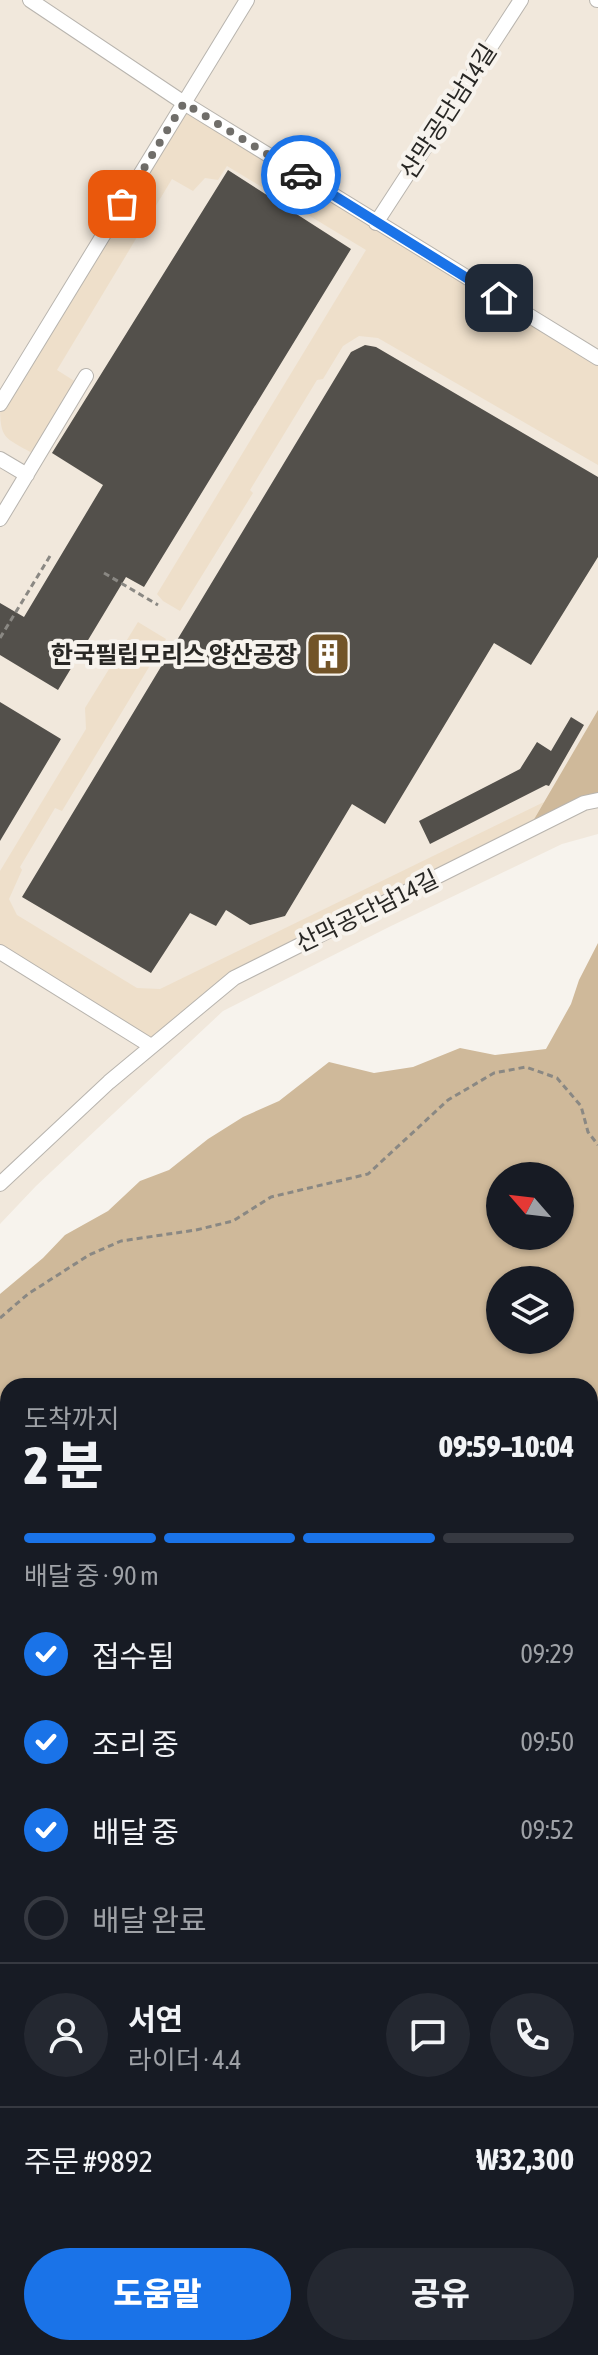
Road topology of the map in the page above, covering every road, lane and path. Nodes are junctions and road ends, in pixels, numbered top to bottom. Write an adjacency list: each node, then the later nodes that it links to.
1 (30, 0): 4 (street)
2 (247, 0): 4 (street)
3 (521, 0): 5 (street, 산막공단남14길)
4 (184, 103): 5 (street); 8 (street)
5 (376, 223): 6 (street)
6 (598, 358)
7 (86, 376): 10 (street)
8 (0, 404)
9 (0, 459): 10 (street)
10 (27, 475): 11 (street)
11 (0, 519)
12 (50, 556): 15 (path)
13 (104, 573): 14 (path)
14 (158, 605)
15 (0, 638)
16 (598, 800): 18 (street, 산막공단남14길)
17 (0, 952): 18 (street)
18 (151, 1046): 20 (street, 산막공단남14길)
19 (598, 1145): 21 (path)
20 (0, 1184)
21 (0, 1318)

